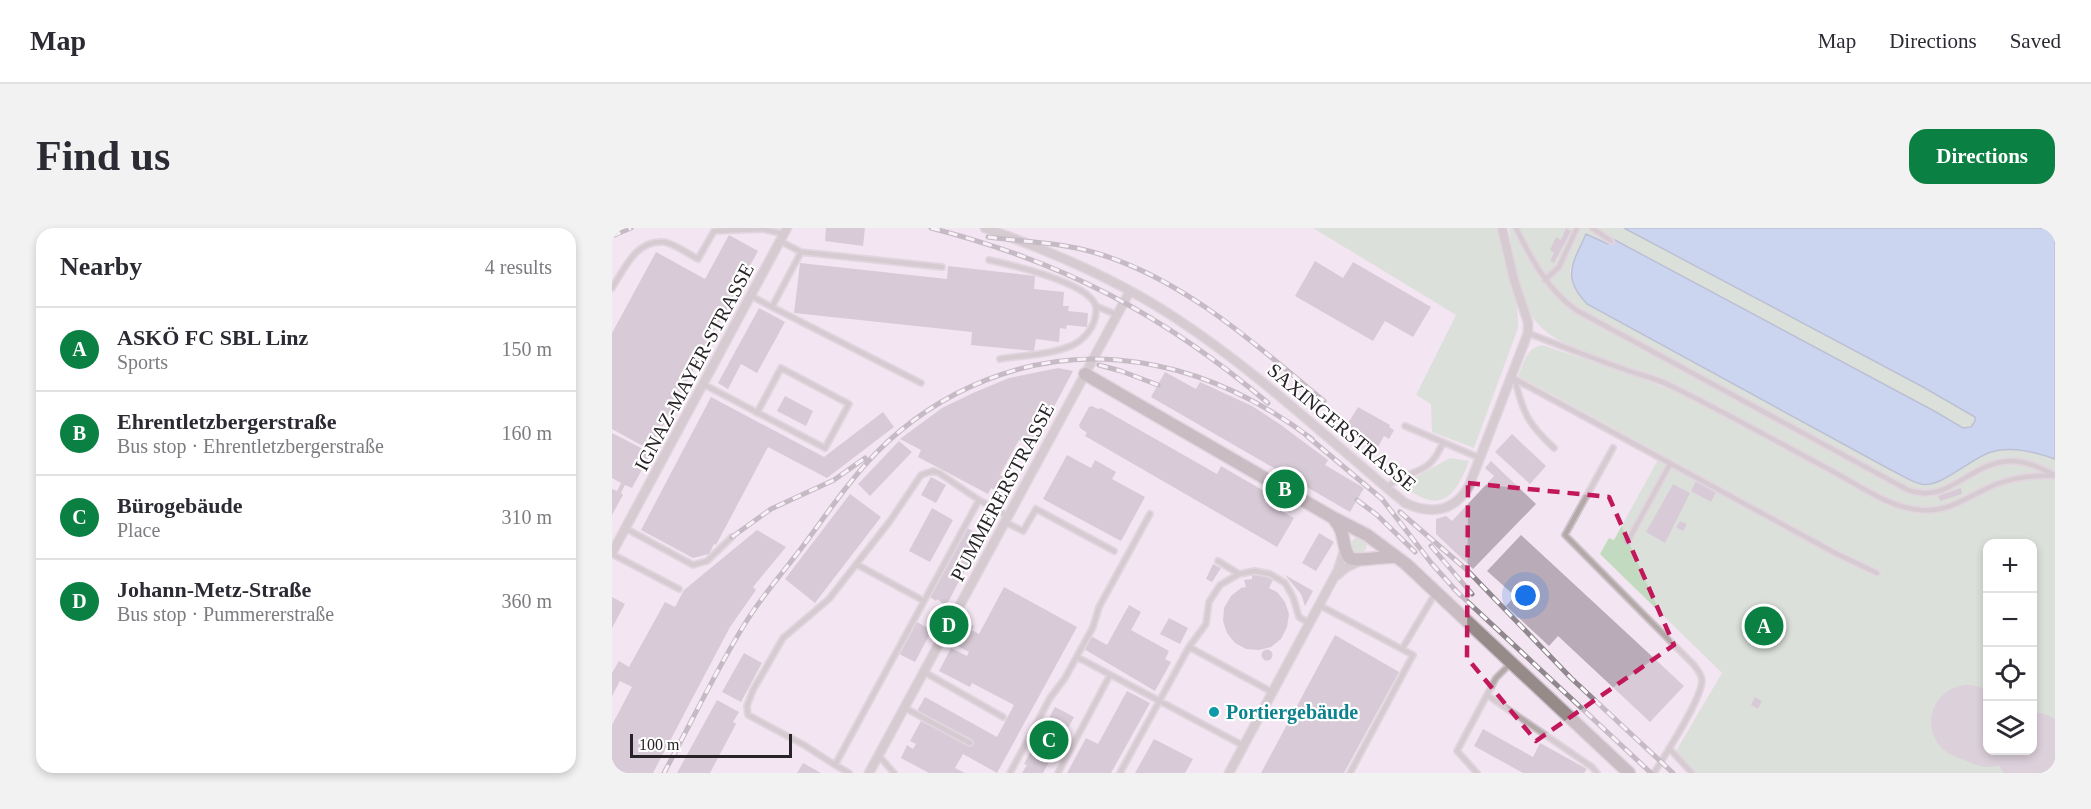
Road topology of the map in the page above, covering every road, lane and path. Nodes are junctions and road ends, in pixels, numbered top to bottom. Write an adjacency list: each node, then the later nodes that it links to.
1 (985, 228): 13 (street, SAXINGERSTRASSE)
2 (1502, 228): 18 (street)
3 (1516, 228): 11 (lane)
4 (1577, 228): 11 (lane)
5 (1592, 228): 7 (lane)
6 (784, 234): 8 (lane); 12 (lane); 14 (street, IGNAZ-MAYER-STRASSE)
7 (1611, 241)
8 (801, 252): 10 (lane); 16 (lane)
9 (989, 260): 15 (lane)
10 (942, 267)
11 (1545, 280): 31 (lane)
12 (612, 288)
13 (1130, 291): 17 (street, PUMMERERSTRASSE); 32 (street, SAXINGERSTRASSE)
14 (750, 296): 16 (lane); 23 (street, IGNAZ-MAYER-STRASSE)
15 (1096, 306): 17 (lane); 19 (lane)
16 (772, 307): 22 (lane)
17 (1117, 315): 20 (street, PUMMERERSTRASSE)
18 (1528, 333): 21 (street, SAXINGERSTRASSE); 31 (lane)
19 (1000, 359)
20 (1085, 374): 35 (street); 36 (street, PUMMERERSTRASSE)
21 (1513, 378): 27 (lane); 29 (street, SAXINGERSTRASSE); 30 (lane)
22 (921, 383)
23 (703, 384): 24 (lane); 37 (street, IGNAZ-MAYER-STRASSE)
24 (757, 413): 24 (lane)
25 (1405, 426): 26 (lane)
26 (1443, 442): 29 (lane); 32 (lane)
27 (1554, 448)
28 (1613, 448): 69 (lane)
29 (1480, 458): 32 (street, SAXINGERSTRASSE)
30 (1670, 464): 40 (lane); 48 (lane)
31 (2055, 476)
32 (1387, 487)
33 (979, 500): 36 (lane); 47 (lane); 53 (lane)
34 (1150, 514): 58 (lane)
35 (1332, 517): 38 (street); 41 (street)
36 (1007, 519): 42 (lane); 60 (street, PUMMERERSTRASSE)
37 (625, 528): 39 (lane); 43 (street, IGNAZ-MAYER-STRASSE)
38 (1365, 534): 41 (street); 44 (street); 45 (street)
39 (732, 537)
40 (1628, 540)
41 (1345, 545): 45 (street); 50 (street)
42 (1114, 551)
43 (612, 553): 51 (lane)
44 (1397, 557): 45 (street); 52 (street)
45 (1363, 560): 50 (street)
46 (1218, 561): 49 (lane)
47 (856, 564): 53 (lane); 71 (lane)
48 (1877, 573)
49 (1239, 574): 55 (lane); 56 (lane)
50 (1334, 579): 54 (street)
51 (679, 589)
52 (1436, 592): 57 (lane); 59 (street)
53 (924, 601): 71 (lane)
54 (1319, 605): 55 (street); 57 (lane)
55 (1310, 623): 62 (street)
56 (1190, 647): 62 (lane); 64 (lane)
57 (1402, 649): 79 (lane)
58 (1077, 657): 61 (lane); 75 (lane)
59 (1511, 663): 63 (lane); 82 (street)
60 (924, 672): 65 (street, PUMMERERSTRASSE); 66 (lane)
61 (1110, 675): 64 (lane); 76 (lane)
62 (1272, 692): 68 (street)
63 (1487, 695): 80 (lane); 81 (lane)
64 (1160, 701): 68 (lane); 77 (lane)
65 (904, 708): 67 (lane); 70 (street, PUMMERERSTRASSE)
66 (1003, 717)
67 (970, 742)
68 (1244, 746): 78 (street)
69 (1669, 748): 83 (lane); 84 (lane)
70 (879, 756): 73 (street, PUMMERERSTRASSE); 74 (lane)
71 (835, 765): 72 (lane)
72 (849, 773)
73 (870, 773)
74 (894, 773)
75 (1010, 773)
76 (1058, 773)
77 (1120, 773)
78 (1229, 773)
79 (1350, 773)
80 (1478, 773)
81 (1597, 773)
82 (1629, 773)
83 (1654, 773)
84 (1692, 773)

